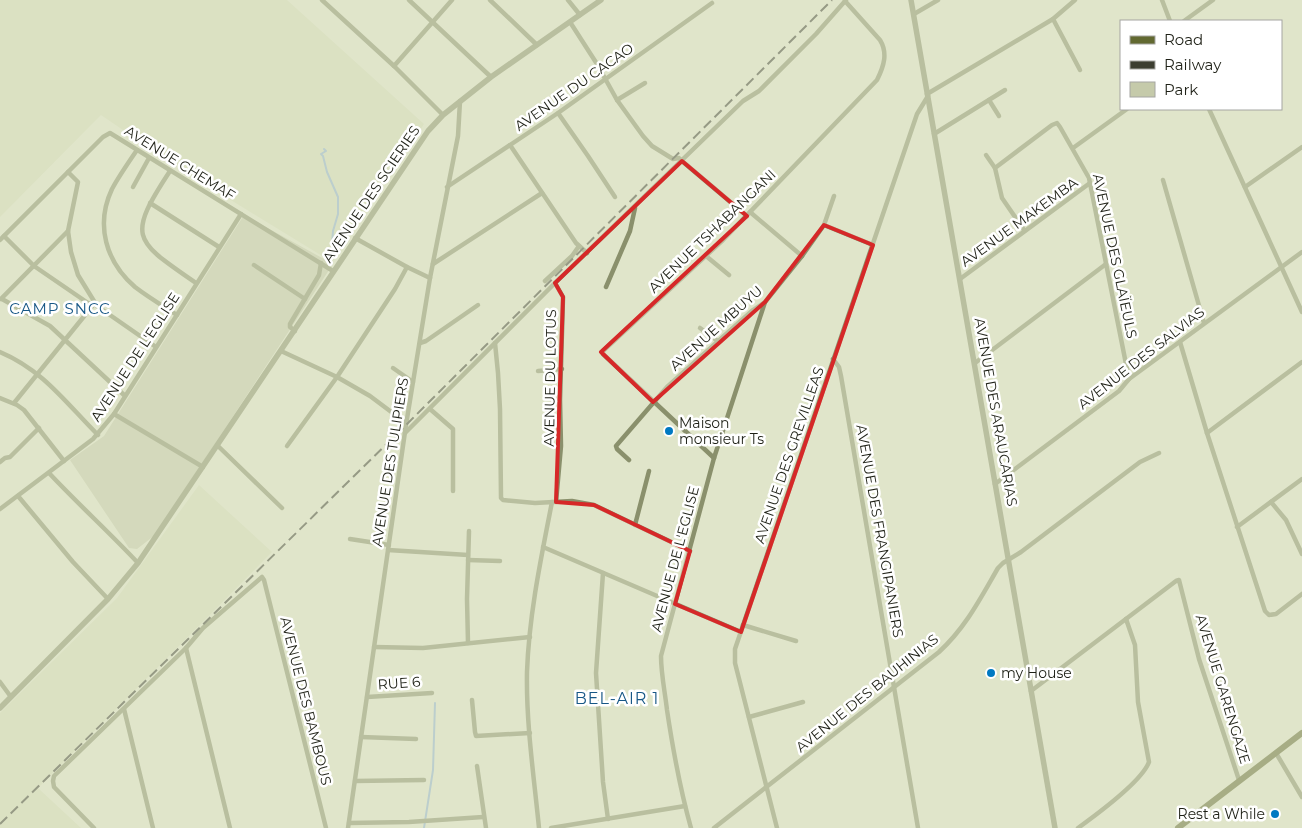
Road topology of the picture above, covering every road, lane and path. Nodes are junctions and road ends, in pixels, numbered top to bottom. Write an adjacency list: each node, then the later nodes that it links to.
1 (322, 0): 22 (street)
2 (409, 0): 19 (street)
3 (452, 0): 19 (street)
4 (490, 0): 21 (street)
5 (568, 0): 15 (street)
6 (601, 0): 15 (street, AVENUE DES SCIERIES)
7 (912, 0): 14 (street, AVENUE DES ARAUCARIAS)
8 (938, 0): 14 (street)
9 (1162, 0): 17 (street)
10 (1214, 0): 18 (street)
11 (846, 1): 44 (street); 59 (street, AVENUE TSHABANGANI)
12 (1072, 1): 16 (street)
13 (712, 3): 25 (street, AVENUE DU CACAO)
14 (914, 14): 28 (street, AVENUE DES ARAUCARIAS)
15 (580, 15): 20 (street, AVENUE DES SCIERIES)
16 (1053, 19): 23 (street); 28 (street)
17 (1170, 20)
18 (1185, 20)
19 (433, 22): 22 (street); 24 (street)
20 (570, 22): 21 (street, AVENUE DES SCIERIES); 25 (street)
21 (537, 45): 24 (street, AVENUE DES SCIERIES)
22 (394, 66): 35 (street)
23 (1080, 70)
24 (491, 77): 31 (street, AVENUE DES SCIERIES)
25 (605, 80): 29 (street); 34 (street, AVENUE DU CACAO)
26 (645, 83): 29 (street)
27 (1005, 90): 30 (street)
28 (927, 95): 37 (street, AVENUE DES ARAUCARIAS); 65 (street, AVENUE DES GREVILLEAS)
29 (617, 100): 44 (street)
30 (989, 100): 36 (street); 37 (street)
31 (460, 101): 35 (street, AVENUE DES SCIERIES); 51 (street, AVENUE DES TULIPIERS)
32 (1126, 110): 40 (street)
33 (1209, 110): 52 (street)
34 (558, 113): 38 (street, AVENUE DU CACAO); 55 (street)
35 (443, 115): 64 (street, AVENUE DES SCIERIES)
36 (999, 116)
37 (934, 134): 82 (street, AVENUE DES ARAUCARIAS)
38 (510, 145): 51 (street, AVENUE DU CACAO); 53 (street)
39 (1302, 146): 52 (street)
40 (1073, 148): 45 (street, AVENUE DES GLAÏEULS); 49 (street, AVENUE DES GLAÏEULS)
41 (137, 150): 43 (street, AVENUE CHEMAF); 47 (street, AVENUE CHEMAF); 93 (street)
42 (986, 155): 45 (street)
43 (149, 158): 46 (street, AVENUE CHEMAF); 50 (street)
44 (682, 161): 57 (street); 59 (street)
45 (995, 168): 61 (street)
46 (170, 171): 56 (street); 58 (street, AVENUE CHEMAF)
47 (68, 172): 62 (street); 63 (street, AVENUE CHEMAF)
48 (1163, 180): 94 (street)
49 (1090, 183): 61 (street, AVENUE MAKEMBA); 74 (street, AVENUE DES GLAÏEULS)
50 (134, 187)
51 (447, 187): 73 (street, AVENUE DES TULIPIERS)
52 (1245, 187): 78 (street)
53 (542, 193): 66 (street); 73 (street)
54 (834, 196): 60 (street, AVENUE MBUYU)
55 (615, 197)
56 (150, 203): 67 (street); 84 (street)
57 (635, 206): 69 (street); 86 (street)
58 (241, 214): 67 (street, AVENUE DE L'EGLISE); 72 (street, AVENUE CHEMAF)
59 (749, 214): 70 (street, AVENUE TSHABANGANI); 71 (street)
60 (824, 225): 65 (street); 71 (street, AVENUE MBUYU)
61 (1024, 230): 82 (street, AVENUE MAKEMBA)
62 (68, 231): 76 (street); 90 (street)
63 (2, 238): 76 (street)
64 (355, 238): 77 (street); 79 (street, AVENUE DES SCIERIES)
65 (872, 244): 105 (street, AVENUE DES GREVILLEAS)
66 (579, 246): 69 (street); 83 (street)
67 (219, 247): 84 (street, AVENUE DE L'EGLISE)
68 (1302, 252): 78 (street, AVENUE DES SALVIAS)
69 (587, 253): 85 (street)
70 (706, 256): 80 (street); 117 (street, AVENUE TSHABANGANI)
71 (802, 256): 89 (street, AVENUE MBUYU)
72 (321, 263): 79 (street, AVENUE CHEMAF); 87 (street)
73 (433, 264): 81 (street, AVENUE DES TULIPIERS)
74 (1106, 264): 107 (street); 113 (street, AVENUE DES GLAÏEULS)
75 (254, 265): 87 (street)
76 (34, 266): 88 (street); 90 (street)
77 (407, 267): 81 (street); 112 (street)
78 (1281, 267): 92 (street); 94 (street, AVENUE DES SALVIAS)
79 (333, 271): 96 (street, AVENUE DES SCIERIES)
80 (729, 275)
81 (430, 278): 101 (street, AVENUE DES TULIPIERS)
82 (960, 278): 107 (street, AVENUE DES ARAUCARIAS)
83 (545, 281)
84 (196, 283): 93 (street, AVENUE DE L'EGLISE)
85 (555, 284): 98 (street); 109 (street, AVENUE DU LOTUS)
86 (606, 287)
87 (304, 299): 96 (street)
88 (1, 300): 97 (street)
89 (765, 302): 99 (street, AVENUE MBUYU); 129 (street, AVENUE DE L'EGLISE)
90 (94, 304): 97 (street); 102 (street)
91 (478, 305): 101 (street)
92 (1302, 312)
93 (177, 315): 102 (street, AVENUE DE L'EGLISE)
94 (1204, 323): 100 (street, AVENUE DES SALVIAS)
95 (700, 328): 99 (street)
96 (295, 330): 103 (street, AVENUE DES SCIERIES)
97 (65, 339): 111 (street); 115 (street)
98 (495, 342): 119 (street); 140 (street)
99 (719, 342): 117 (street, AVENUE MBUYU)
100 (1180, 342): 113 (street, AVENUE DES SALVIAS); 124 (street)
101 (420, 343): 114 (street, AVENUE DES TULIPIERS)
102 (156, 347): 115 (street, AVENUE DE L'EGLISE)
103 (281, 351): 112 (street); 126 (street, AVENUE DES SCIERIES)
104 (0, 352): 111 (street)
105 (834, 359): 161 (street, AVENUE DES GREVILLEAS); 169 (street, AVENUE DES FRANGIPANIERS)
106 (1302, 362): 124 (street)
107 (975, 363): 137 (street, AVENUE DES ARAUCARIAS)
108 (393, 368): 114 (street)
109 (562, 369): 110 (street); 140 (street, AVENUE DU LOTUS)
110 (538, 371)
111 (37, 373): 118 (street); 125 (street)
112 (337, 376): 121 (street); 127 (street)
113 (1129, 379): 137 (street, AVENUE DES SALVIAS)
114 (413, 382): 121 (street, AVENUE DES TULIPIERS)
115 (124, 395): 120 (street, AVENUE DE L'EGLISE)
116 (0, 398): 118 (street)
117 (653, 402): 129 (street, AVENUE TSHABANGANI); 130 (street, AVENUE MBUYU)
118 (14, 403): 122 (street)
119 (430, 409): 123 (street); 138 (street)
120 (114, 414): 125 (street, AVENUE DE L'EGLISE); 133 (street)
121 (406, 423): 123 (street, AVENUE DES TULIPIERS)
122 (39, 428): 131 (street); 132 (street)
123 (405, 433): 148 (street, AVENUE DES TULIPIERS)
124 (1207, 433): 145 (street)
125 (98, 435): 131 (street, AVENUE DE L'EGLISE)
126 (218, 446): 133 (street, AVENUE DES SCIERIES); 142 (street)
127 (287, 446)
128 (1159, 453): 153 (street, AVENUE DES BAUHINIAS)
129 (714, 458): 150 (street, AVENUE DE L'EGLISE)
130 (629, 460)
131 (64, 461): 135 (street, AVENUE DE L'EGLISE)
132 (0, 462)
133 (203, 467): 155 (street, AVENUE DES SCIERIES)
134 (649, 471): 144 (street)
135 (49, 473): 139 (street, AVENUE DE L'EGLISE); 155 (street)
136 (1302, 479): 141 (street)
137 (995, 484): 153 (street, AVENUE DES ARAUCARIAS)
138 (453, 491)
139 (18, 496): 143 (street, AVENUE DE L'EGLISE); 158 (street)
140 (554, 502): 144 (street); 149 (street, AVENUE DU LOTUS)
141 (1271, 502): 145 (street); 151 (street)
142 (282, 508)
143 (0, 509)
144 (635, 525): 150 (street)
145 (1237, 527): 157 (street)
146 (469, 531): 152 (street)
147 (350, 539): 148 (street)
148 (388, 547): 152 (street); 166 (street, AVENUE DES TULIPIERS)
149 (544, 548): 156 (street); 163 (street, AVENUE DU LOTUS)
150 (690, 552): 159 (street, AVENUE DE L'EGLISE)
151 (1302, 554)
152 (468, 558): 154 (street); 165 (street)
153 (1009, 559): 169 (street, AVENUE DES BAUHINIAS); 170 (street, AVENUE DES ARAUCARIAS)
154 (500, 561)
155 (138, 563): 158 (street, AVENUE DES SCIERIES)
156 (603, 573): 159 (street); 192 (street)
157 (1302, 594)
158 (108, 598): 172 (street, AVENUE DES SCIERIES)
159 (675, 604): 162 (street); 190 (street, AVENUE DE L'EGLISE)
160 (1126, 620): 170 (street, AVENUE GARENGAZE); 186 (street, AVENUE GARENGAZE); 208 (street)
161 (743, 625): 162 (street, AVENUE DES GREVILLEAS); 164 (street)
162 (741, 632): 178 (street, AVENUE DES GREVILLEAS)
163 (530, 637): 165 (street); 179 (street, AVENUE DU LOTUS)
164 (796, 641)
165 (468, 643): 166 (street)
166 (374, 647): 173 (street, AVENUE DES TULIPIERS)
167 (186, 648): 177 (street); 197 (street); 198 (street, AVENUE DES BAMBOUS)
168 (0, 682): 172 (street)
169 (895, 686): 188 (street, AVENUE DES BAUHINIAS); 206 (street, AVENUE DES FRANGIPANIERS)
170 (1031, 691): 207 (street, AVENUE DES ARAUCARIAS)
171 (432, 693): 173 (street, RUE 6)
172 (11, 697): 176 (street, AVENUE DES SCIERIES)
173 (367, 697): 181 (street, AVENUE DES TULIPIERS)
174 (472, 700): 179 (street)
175 (804, 702): 178 (street)
176 (0, 708)
177 (124, 709): 195 (street); 196 (street)
178 (748, 717): 188 (street, AVENUE DES GREVILLEAS)
179 (530, 733): 200 (street, AVENUE DU LOTUS)
180 (1302, 733): 183 (main road)
181 (361, 737): 182 (street); 187 (street, AVENUE DES TULIPIERS)
182 (416, 738)
183 (1276, 753): 186 (main road); 189 (street)
184 (477, 766): 191 (street)
185 (424, 780): 187 (street)
186 (1239, 780): 209 (main road)
187 (355, 782): 194 (street, AVENUE DES TULIPIERS)
188 (766, 788): 204 (street, AVENUE DES BAUHINIAS); 205 (street, AVENUE DES GREVILLEAS)
189 (1302, 797)
190 (685, 806): 192 (street); 203 (street, AVENUE DE L'EGLISE)
191 (484, 816): 194 (street); 199 (street)
192 (608, 819): 193 (street)
193 (591, 822): 201 (street); 202 (street)
194 (348, 825)
195 (94, 828)
196 (153, 828)
197 (230, 828)
198 (326, 828)
199 (486, 828)
200 (539, 828)
201 (551, 828)
202 (592, 828)
203 (691, 828)
204 (714, 828)
205 (776, 828)
206 (918, 828)
207 (1054, 828)
208 (1078, 828)
209 (1178, 828)

